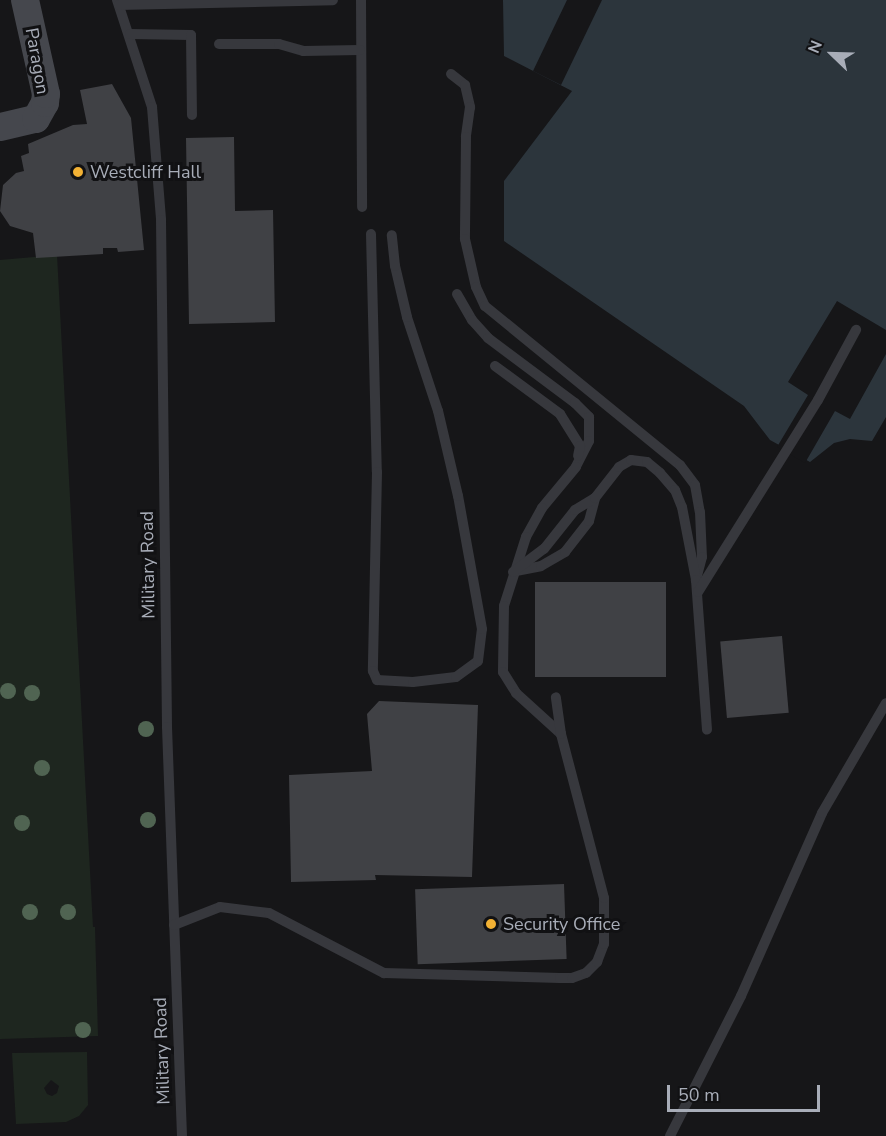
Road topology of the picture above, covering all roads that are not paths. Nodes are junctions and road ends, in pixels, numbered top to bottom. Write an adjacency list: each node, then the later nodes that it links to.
1 (25, 0): 11 (main road, Paragon)
2 (333, 0): 4 (lane)
3 (361, 0): 8 (lane)
4 (289, 1): 5 (lane)
5 (118, 2): 6 (lane, Military Road)
6 (130, 34): 10 (lane); 27 (lane, Military Road)
7 (219, 44): 8 (lane)
8 (360, 50): 12 (lane)
9 (451, 74): 21 (lane)
10 (192, 115)
11 (0, 127)
12 (362, 207)
13 (371, 234): 14 (lane)
14 (392, 235)
15 (457, 294): 18 (lane)
16 (856, 330): 22 (lane)
17 (495, 366): 18 (lane)
18 (576, 467): 20 (lane)
19 (595, 498): 20 (lane); 20 (lane); 21 (lane)
20 (513, 572): 26 (lane)
21 (696, 580): 22 (lane)
22 (698, 592): 25 (lane)
23 (556, 697): 26 (lane)
24 (886, 703): 29 (lane)
25 (707, 730)
26 (561, 734): 27 (lane)
27 (174, 925): 28 (lane, Military Road)
28 (182, 1136)
29 (670, 1136)

